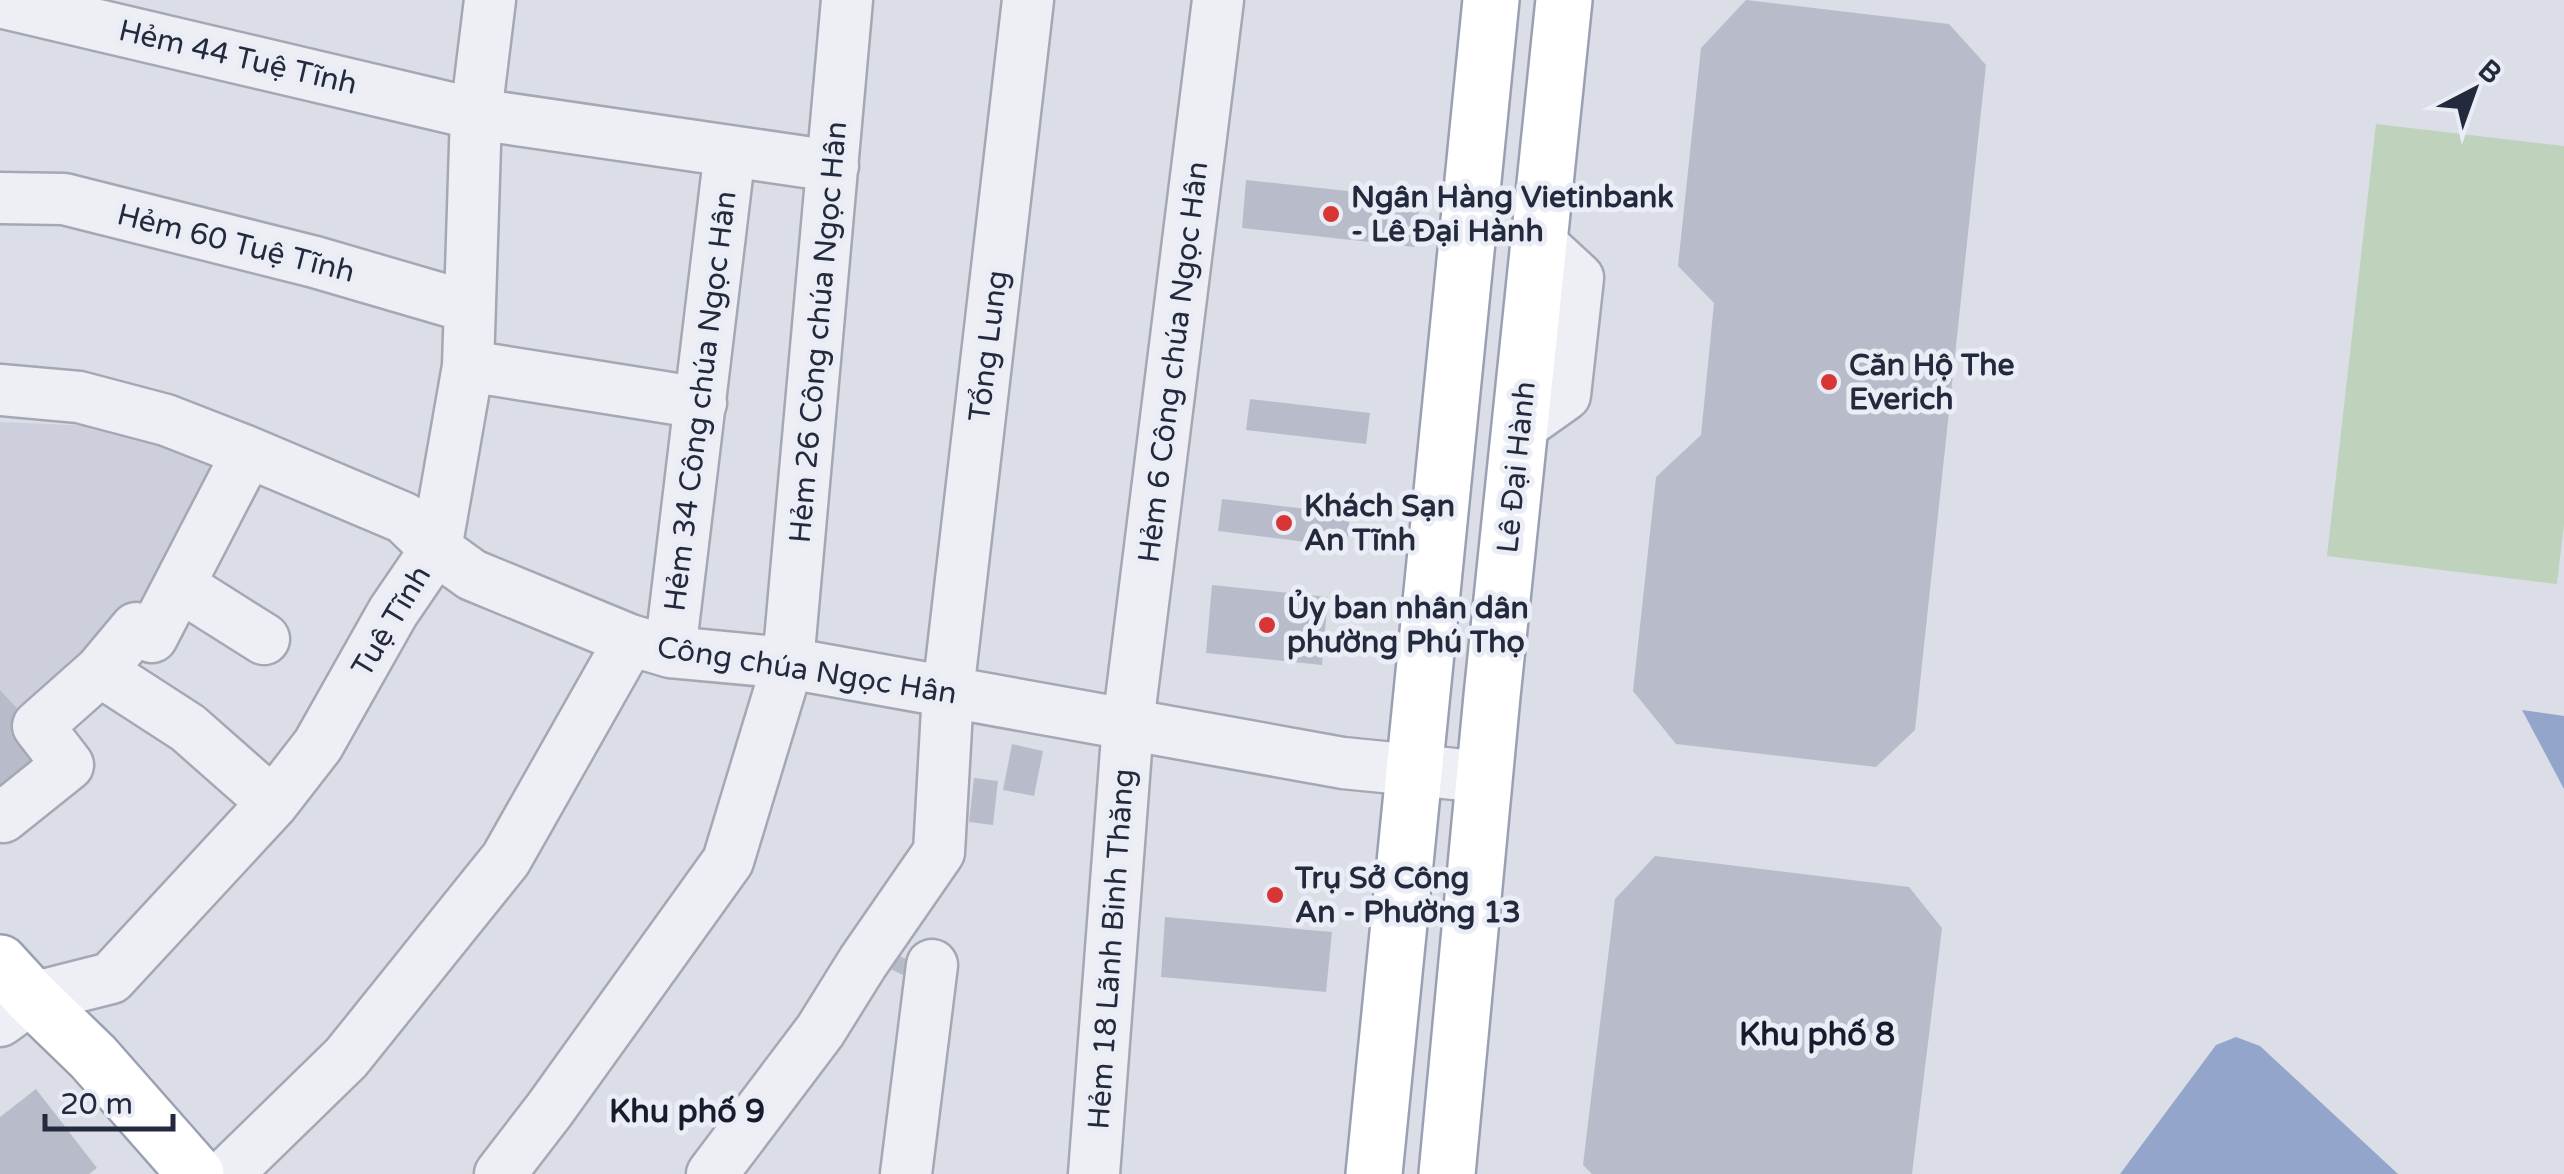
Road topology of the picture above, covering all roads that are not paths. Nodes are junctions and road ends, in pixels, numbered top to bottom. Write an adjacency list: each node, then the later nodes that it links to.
1 (490, 0): 8 (street, Tuệ Tĩnh)
2 (847, 0): 10 (street, Hẻm 26 Công chúa Ngọc Hân)
3 (1028, 0): 23 (street, Tổng Lung)
4 (1218, 0): 24 (street, Hẻm 6 Công chúa Ngọc Hân)
5 (1491, 0): 25 (main road)
6 (1564, 0): 26 (main road, Lê Đại Hành)
7 (0, 2): 8 (street, Hẻm 44 Tuệ Tĩnh)
8 (476, 114): 9 (street, Hẻm 44 Tuệ Tĩnh); 12 (street, Tuệ Tĩnh)
9 (730, 151): 10 (street, Hẻm 44 Tuệ Tĩnh); 15 (street, Hẻm 34 Công chúa Ngọc Hân)
10 (833, 166): 21 (street, Hẻm 26 Công chúa Ngọc Hân)
11 (0, 198): 12 (street, Hẻm 60 Tuệ Tĩnh)
12 (469, 306): 13 (street, Tuệ Tĩnh)
13 (468, 366): 15 (street); 17 (street, Tuệ Tĩnh)
14 (0, 390): 16 (street, Công chúa Ngọc Hân)
15 (702, 403): 20 (street, Hẻm 34 Công chúa Ngọc Hân)
16 (248, 452): 17 (street, Công chúa Ngọc Hân); 18 (street)
17 (436, 549): 20 (street, Công chúa Ngọc Hân); 27 (street, Tuệ Tĩnh)
18 (195, 610): 19 (street); 22 (street)
19 (264, 639)
20 (650, 646): 21 (street, Công chúa Ngọc Hân); 32 (street)
21 (788, 663): 23 (street, Công chúa Ngọc Hân); 33 (street, Hẻm 26 Công chúa Ngọc Hân)
22 (100, 671): 27 (street); 28 (street)
23 (948, 692): 24 (street, Công chúa Ngọc Hân); 29 (street, Tổng Lung)
24 (1128, 724): 25 (street, Công chúa Ngọc Hân); 36 (street, Hẻm 18 Lãnh Binh Thăng)
25 (1413, 771): 26 (street, Công chúa Ngọc Hân); 37 (main road)
26 (1485, 777): 38 (main road, Lê Đại Hành)
27 (273, 803): 30 (street, Tuệ Tĩnh)
28 (3, 817)
29 (864, 962): 34 (street); 35 (street)
30 (11, 994): 31 (main road)
31 (196, 1174)
32 (227, 1174)
33 (500, 1174)
34 (712, 1174)
35 (906, 1174)
36 (1094, 1174)
37 (1374, 1174)
38 (1448, 1174)

